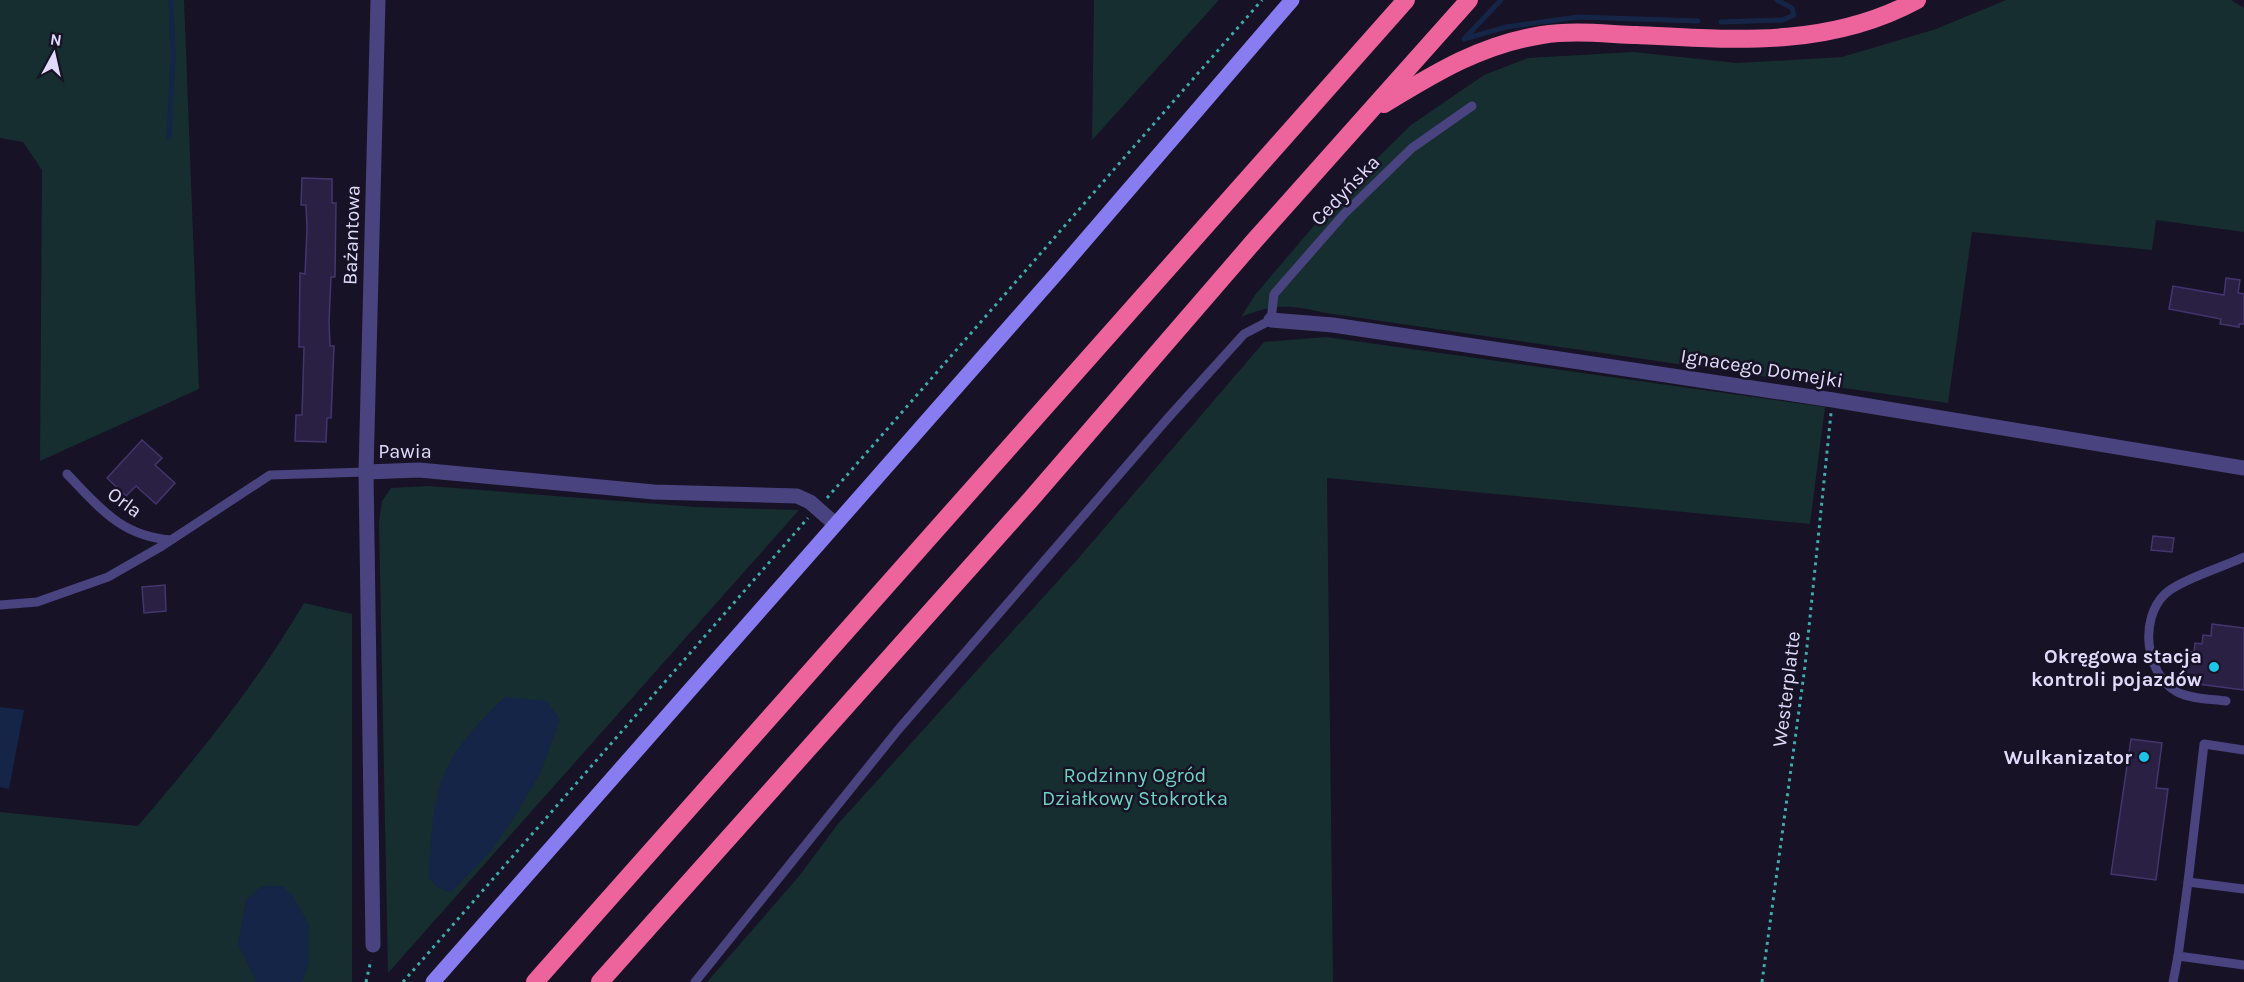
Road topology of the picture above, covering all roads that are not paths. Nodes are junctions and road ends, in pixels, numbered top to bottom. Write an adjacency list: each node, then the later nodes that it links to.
1 (378, 0): 10 (street, Bażantowa)
2 (1292, 0): 12 (main road)
3 (1406, 0): 24 (highway)
4 (1469, 0): 7 (highway)
5 (1917, 0): 7 (highway)
6 (1472, 106): 8 (lane, Cedyńska)
7 (1370, 112): 25 (highway)
8 (1271, 320): 9 (street, Ignacego Domejki); 26 (lane)
9 (2244, 468)
10 (366, 472): 12 (street, Pawia); 13 (lane, Pawia); 20 (street, Bażantowa)
11 (67, 474): 13 (lane, Orla)
12 (834, 524): 23 (main road)
13 (171, 540): 15 (lane, Pawia)
14 (2244, 557): 16 (lane)
15 (0, 605)
16 (2226, 700)
17 (2244, 750): 18 (lane)
18 (2188, 882): 19 (lane); 21 (lane)
19 (2244, 889)
20 (373, 945)
21 (2178, 956): 22 (lane); 27 (lane)
22 (2244, 965)
23 (433, 982)
24 (535, 982)
25 (600, 982)
26 (695, 982)
27 (2173, 982)

